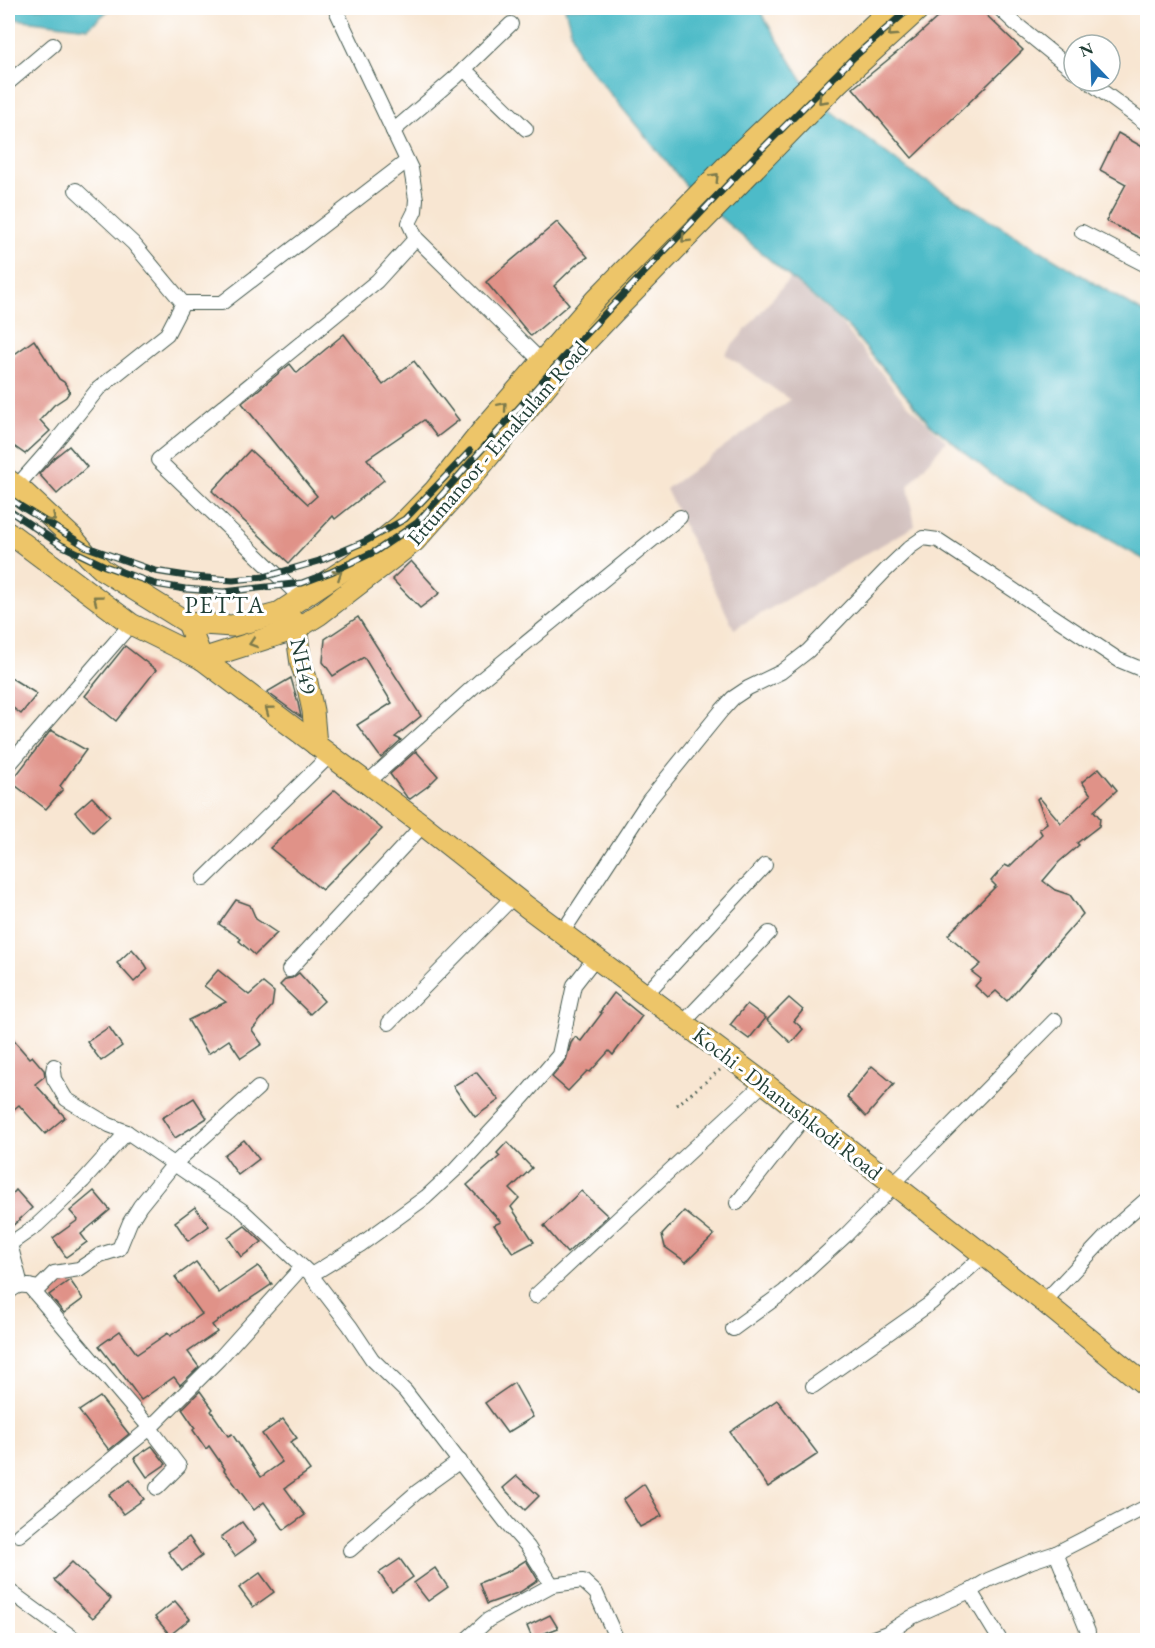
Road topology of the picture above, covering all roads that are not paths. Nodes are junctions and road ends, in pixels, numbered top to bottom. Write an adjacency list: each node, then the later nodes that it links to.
1 (335, 8): 14 (street)
2 (891, 8): 7 (main road)
3 (920, 8): 7 (main road, Ettumanoor - Ernakulam Road, one-way to 7)
4 (999, 8): 8 (street)
5 (511, 24): 9 (street)
6 (53, 45): 10 (street)
7 (856, 54): 20 (main road, Ettumanoor - Ernakulam Road)
8 (1062, 61)
9 (464, 69): 13 (street); 14 (street)
10 (8, 83)
11 (1104, 93): 12 (street)
12 (1148, 125)
13 (526, 129)
14 (393, 131): 15 (street)
15 (407, 161): 18 (street); 22 (street)
16 (76, 190): 22 (street)
17 (1082, 232): 19 (street)
18 (416, 238): 24 (street); 28 (street)
19 (1148, 266)
20 (638, 272): 21 (main road); 23 (main road, Ettumanoor - Ernakulam Road)
21 (595, 300): 23 (main road); 24 (main road)
22 (183, 303): 25 (street)
23 (614, 312): 31 (main road, Ettumanoor - Ernakulam Road)
24 (541, 361): 28 (main road, one-way to 24)
25 (12, 483): 29 (main road, one-way to 29)
26 (680, 517): 36 (street)
27 (8, 532): 30 (main road, one-way to 27)
28 (294, 603): 29 (main road); 31 (main road, NH49 / NH49)
29 (188, 623): 32 (main road)
30 (131, 624): 32 (main road); 35 (street)
31 (297, 629): 32 (main road, Ettumanoor - Ernakulam Road, one-way to 32); 34 (main road, NH49 / NH49)
32 (202, 660): 34 (main road, Kochi - Dhanushkodi Road, one-way to 32)
33 (1148, 672): 41 (street)
34 (320, 742): 36 (main road, Kochi - Dhanushkodi Road); 39 (street)
35 (8, 766)
36 (367, 783): 37 (main road, Kochi - Dhanushkodi Road)
37 (423, 825): 40 (main road, Kochi - Dhanushkodi Road); 44 (street)
38 (765, 865): 45 (street)
39 (204, 879)
40 (513, 897): 41 (main road, Kochi - Dhanushkodi Road); 47 (street)
41 (562, 933): 43 (main road, Kochi - Dhanushkodi Road)
42 (769, 933): 48 (street)
43 (595, 958): 45 (main road, Kochi - Dhanushkodi Road); 60 (street)
44 (289, 970)
45 (645, 994): 48 (main road, Kochi - Dhanushkodi Road)
46 (1056, 1020): 55 (street)
47 (389, 1023)
48 (683, 1023): 50 (main road, Kochi - Dhanushkodi Road)
49 (54, 1066): 53 (street)
50 (764, 1083): 52 (main road, Kochi - Dhanushkodi Road); 63 (street)
51 (258, 1088): 54 (street)
52 (806, 1115): 55 (main road, Kochi - Dhanushkodi Road); 57 (street)
53 (128, 1132): 54 (street); 58 (street)
54 (174, 1164): 60 (street); 61 (street)
55 (893, 1184): 59 (main road, Kochi - Dhanushkodi Road); 65 (street)
56 (1148, 1198): 64 (street)
57 (736, 1203)
58 (9, 1243): 61 (street)
59 (984, 1255): 64 (main road, Kochi - Dhanushkodi Road); 66 (street)
60 (306, 1271): 68 (street); 69 (street)
61 (25, 1286): 62 (street); 68 (street)
62 (8, 1293)
63 (535, 1296)
64 (1044, 1302): 67 (main road, Kochi - Dhanushkodi Road)
65 (733, 1329)
66 (813, 1386)
67 (1148, 1387)
68 (150, 1428): 70 (street); 72 (street)
69 (460, 1461): 73 (street); 75 (street)
70 (157, 1488)
71 (1148, 1506): 74 (street)
72 (19, 1534)
73 (350, 1550)
74 (1056, 1552): 77 (street); 78 (street)
75 (552, 1585): 80 (street); 81 (street)
76 (8, 1590): 79 (street)
77 (970, 1591): 82 (street); 83 (street)
78 (1088, 1632)
79 (76, 1641)
80 (466, 1641)
81 (617, 1641)
82 (868, 1641)
83 (1000, 1641)

